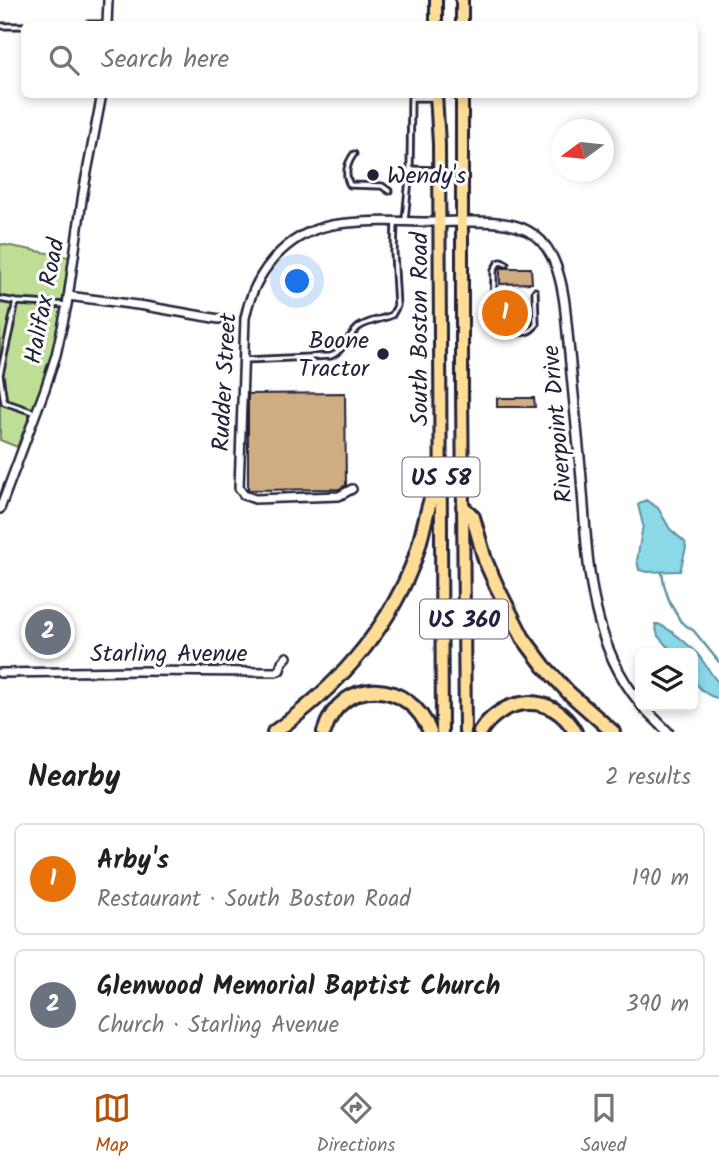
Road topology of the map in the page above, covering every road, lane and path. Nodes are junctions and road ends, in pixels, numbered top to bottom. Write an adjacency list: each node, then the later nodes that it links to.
1 (108, 0): 4 (street)
2 (436, 0): 5 (highway)
3 (461, 0): 6 (highway)
4 (107, 21)
5 (436, 21)
6 (462, 21)
7 (0, 26): 8 (lane)
8 (21, 26)
9 (101, 98): 23 (street, Halifax Road)
10 (411, 98): 14 (lane)
11 (436, 98): 15 (highway, South Boston Road / US 58)
12 (462, 98): 20 (highway, South Boston Road / US 58)
13 (354, 154): 16 (lane)
14 (410, 169): 15 (lane); 18 (lane)
15 (439, 170): 19 (highway, South Boston Road / US 58)
16 (389, 191)
17 (394, 222): 18 (street, Rudder Street); 28 (street, Rudder Street); 28 (lane)
18 (405, 222): 19 (street, Rudder Street)
19 (440, 222): 20 (street, Riverpoint Drive); 33 (highway, South Boston Road / US 58)
20 (461, 222): 35 (highway, South Boston Road / US 58); 39 (street, Riverpoint Drive)
21 (506, 264): 22 (lane)
22 (536, 291)
23 (68, 296): 26 (street, Halifax Road); 27 (street)
24 (0, 299): 25 (lane)
25 (16, 302): 26 (lane); 29 (lane)
26 (67, 305): 32 (street, Halifax Road)
27 (219, 319)
28 (243, 360): 34 (street, Rudder Street)
29 (0, 375): 30 (lane)
30 (4, 402): 31 (lane); 32 (lane)
31 (0, 407)
32 (36, 413): 36 (street, Halifax Road)
33 (441, 474): 41 (highway); 44 (highway, South Boston Road / US 58)
34 (352, 489)
35 (463, 507): 45 (highway, South Boston Road / US 360); 48 (highway, US 58)
36 (0, 509)
37 (287, 657): 38 (street, Starling Avenue)
38 (0, 673)
39 (635, 697)
40 (647, 711): 49 (street, Riverpoint Drive)
41 (274, 732)
42 (324, 732): 43 (highway)
43 (430, 732)
44 (442, 732)
45 (465, 732)
46 (480, 732): 47 (highway)
47 (575, 732)
48 (613, 732)
49 (668, 732)

